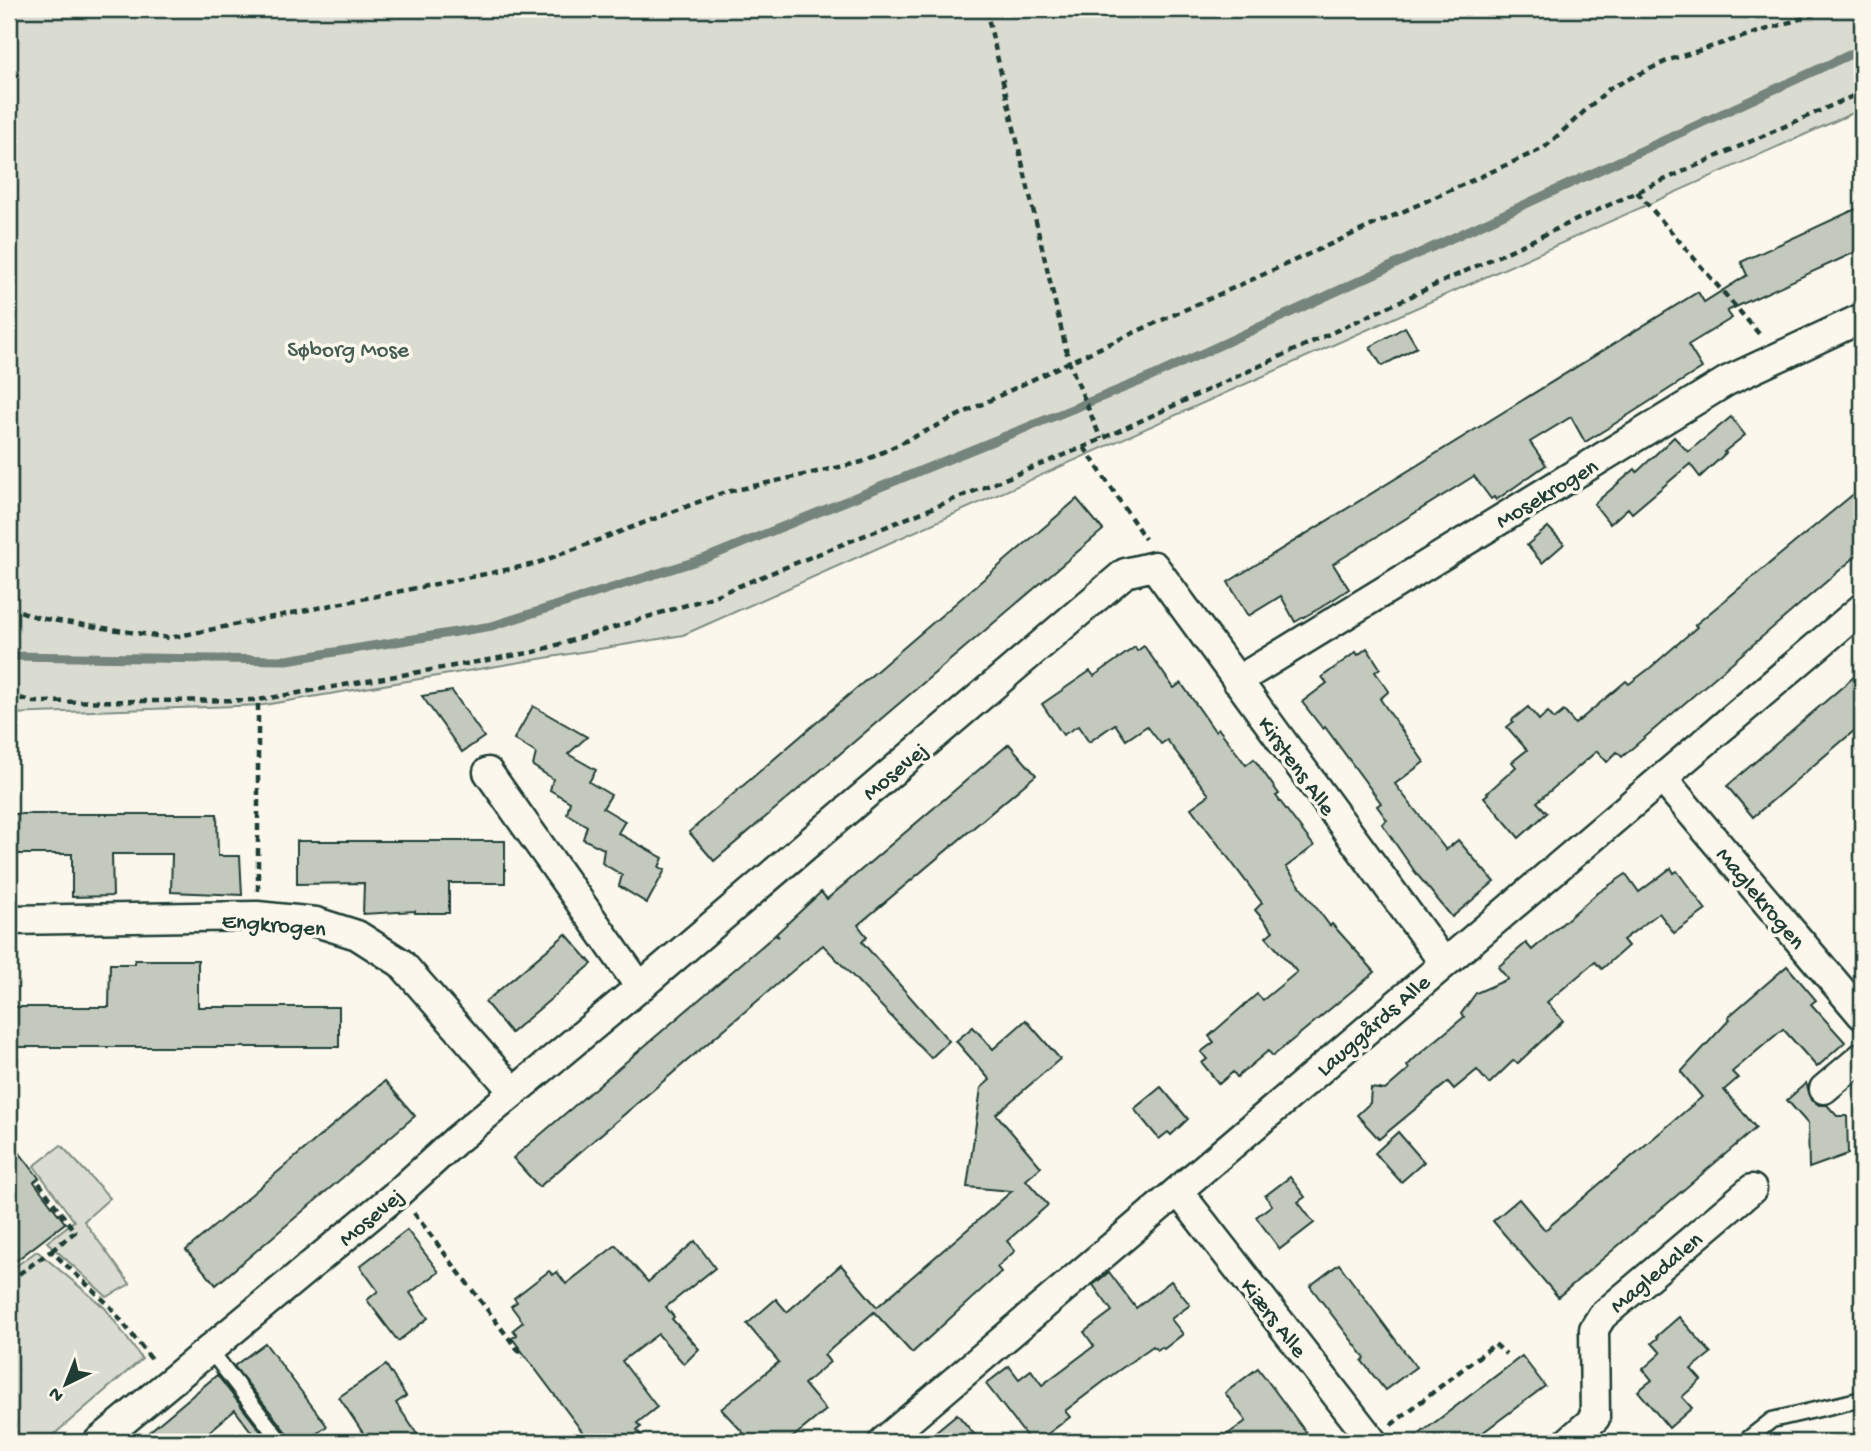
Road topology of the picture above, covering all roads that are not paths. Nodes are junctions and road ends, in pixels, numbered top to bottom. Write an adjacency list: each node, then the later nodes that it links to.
1 (1862, 318): 4 (street, Mosekrogen)
2 (1154, 566): 4 (street, Kirstens Alle); 9 (street, Mosevej)
3 (1862, 608): 6 (street, Lauggårds Alle)
4 (1237, 681): 8 (street, Kirstens Alle)
5 (488, 772): 9 (street)
6 (1663, 779): 8 (street, Lauggårds Alle); 10 (street, Maglekrogen)
7 (9, 920): 13 (street, Engkrogen)
8 (1444, 963): 15 (street, Lauggårds Alle)
9 (640, 987): 13 (street, Mosevej)
10 (1862, 1015)
11 (1862, 1056): 12 (street)
12 (1824, 1089)
13 (513, 1092): 16 (street, Mosevej)
14 (1752, 1189): 18 (street, Magledalen)
15 (1178, 1191): 19 (street, Kiærs Alle); 22 (street, Lauggårds Alle)
16 (210, 1350): 20 (street, Mosevej); 21 (lane)
17 (1862, 1399): 23 (lane)
18 (1582, 1435)
19 (1372, 1441)
20 (99, 1442)
21 (281, 1442)
22 (883, 1442)
23 (1744, 1442)

